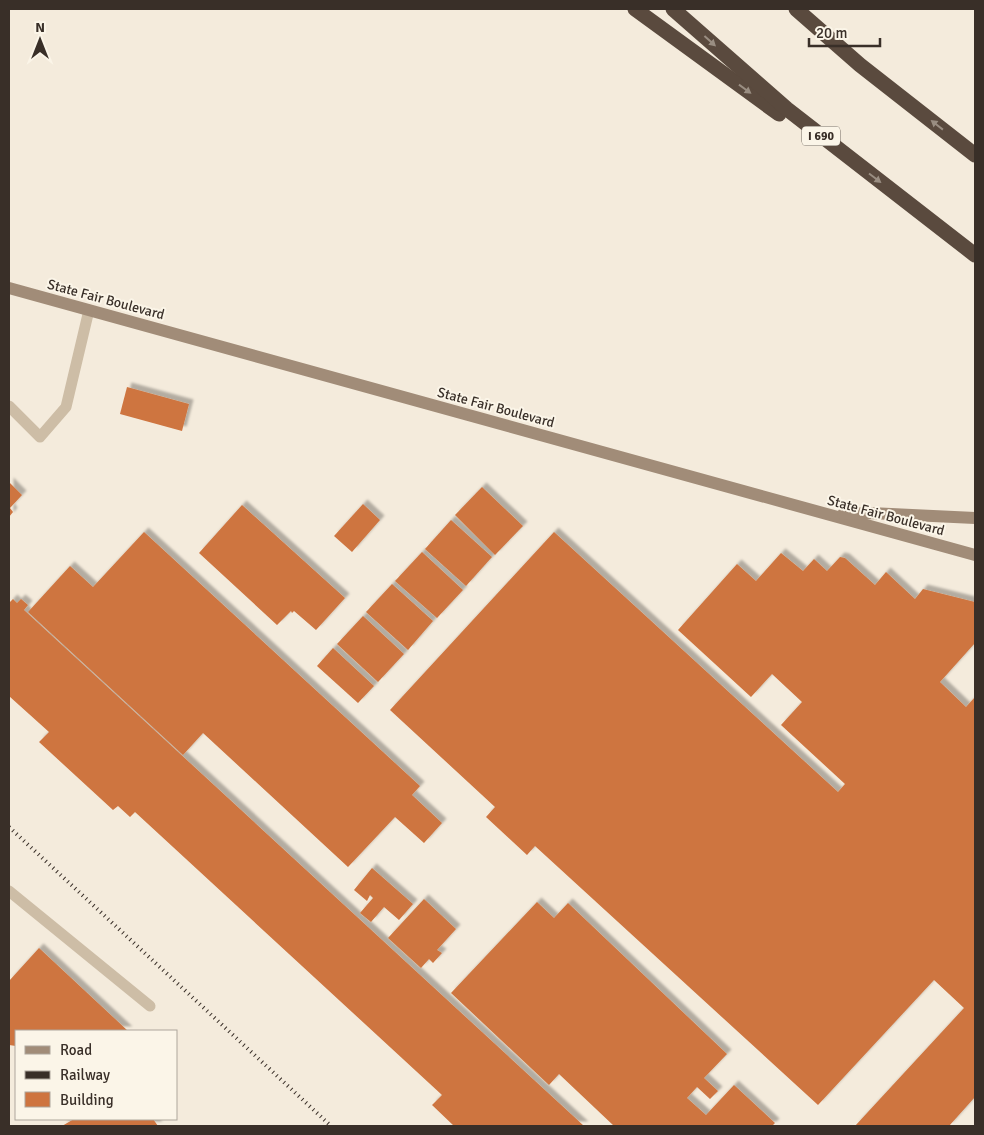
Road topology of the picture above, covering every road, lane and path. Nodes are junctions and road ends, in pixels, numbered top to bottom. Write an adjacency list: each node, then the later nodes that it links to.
1 (635, 9): 5 (highway, one-way to 5)
2 (674, 9): 5 (highway, I 690, one-way to 5)
3 (796, 9): 4 (highway, one-way to 3)
4 (975, 155)
5 (853, 161): 6 (highway, I 690, one-way to 6)
6 (975, 255)
7 (9, 288): 8 (main road, State Fair Boulevard)
8 (89, 310): 9 (lane); 10 (main road, State Fair Boulevard)
9 (9, 406)
10 (830, 515): 11 (main road); 12 (main road, State Fair Boulevard)
11 (975, 518)
12 (975, 555)
13 (9, 891): 14 (lane)
14 (150, 1006)

